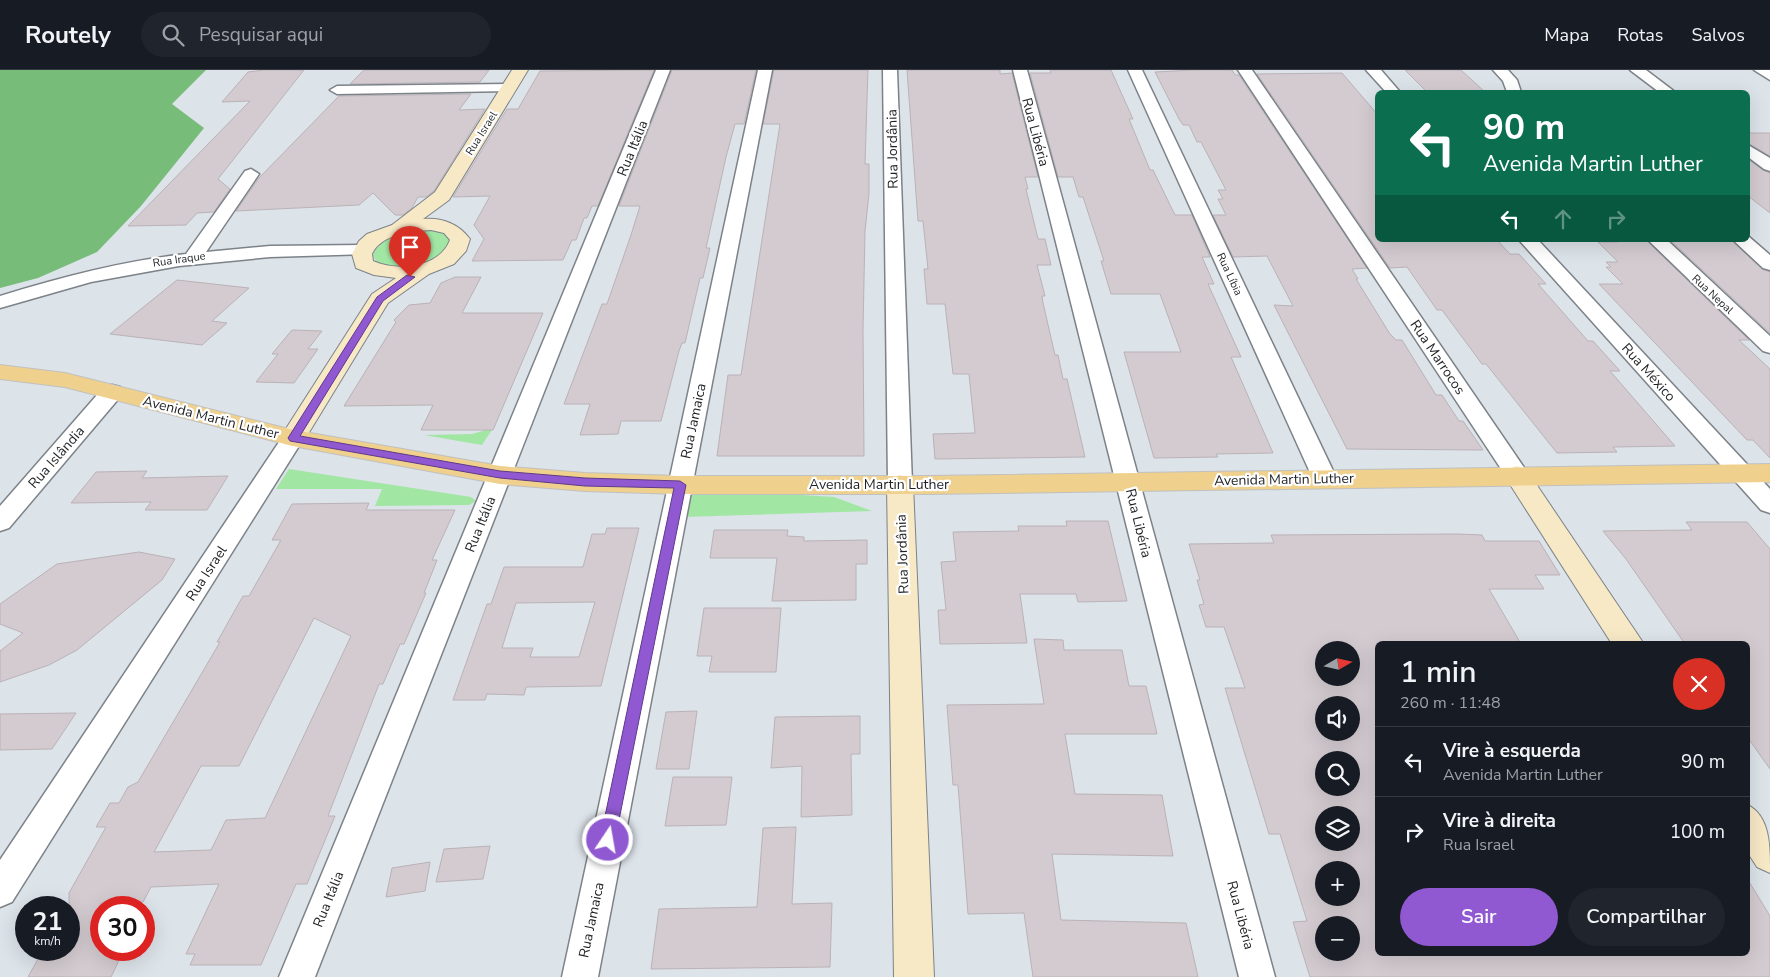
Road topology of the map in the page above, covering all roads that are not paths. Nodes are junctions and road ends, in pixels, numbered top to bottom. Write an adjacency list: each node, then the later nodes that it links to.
1 (520, 70): 13 (street, Rua Israel)
2 (663, 70): 38 (street, Rua Itália)
3 (765, 70): 43 (street, Rua Jamaica)
4 (890, 70): 42 (street, Rua Jordânia)
5 (1020, 70): 41 (street, Rua Libéria)
6 (1135, 70): 40 (street, Rua Líbia)
7 (1245, 70): 39 (street, Rua Marrocos)
8 (1373, 70): 15 (street)
9 (1500, 70): 16 (street)
10 (1637, 70): 17 (street)
11 (1761, 70): 12 (street)
12 (1770, 76)
13 (509, 88): 14 (street); 21 (street, Rua Israel)
14 (337, 90)
15 (1392, 90)
16 (1513, 90)
17 (1665, 90)
18 (1750, 151): 19 (street)
19 (1770, 166)
20 (252, 174): 28 (street)
21 (442, 196): 22 (street, Rua Israel); 23 (street)
22 (396, 229): 23 (street); 27 (street)
23 (451, 229): 30 (street)
24 (1530, 242): 37 (street, Rua México)
25 (1658, 242): 32 (street, Rua Nepal)
26 (1744, 242): 29 (street)
27 (363, 250): 28 (street, Rua Iraque); 30 (street)
28 (193, 257): 31 (street, Rua Iraque)
29 (1770, 264)
30 (424, 269): 35 (street, Rua Israel)
31 (0, 302)
32 (1770, 347)
33 (0, 372): 34 (main road, Avenida Martin Luther)
34 (112, 392): 35 (main road, Avenida Martin Luther); 45 (street, Rua Islândia)
35 (293, 438): 38 (main road, Avenida Martin Luther); 49 (street, Rua Israel)
36 (1770, 473): 37 (main road, Avenida Martin Luther)
37 (1742, 474): 39 (main road, Avenida Martin Luther); 44 (street, Rua México)
38 (500, 475): 43 (main road, Avenida Martin Luther); 50 (street, Rua Itália)
39 (1517, 475): 40 (main road, Avenida Martin Luther); 46 (street, Rua Marrocos)
40 (1325, 478): 41 (main road, Avenida Martin Luther)
41 (1128, 482): 42 (main road, Avenida Martin Luther); 53 (street, Rua Libéria)
42 (900, 484): 43 (main road, Avenida Martin Luther); 52 (street, Rua Jordânia)
43 (680, 485): 51 (street, Rua Jamaica)
44 (1770, 504)
45 (0, 522)
46 (1627, 641)
47 (1750, 825): 48 (street)
48 (1770, 856)
49 (0, 890)
50 (297, 977)
51 (580, 977)
52 (914, 977)
53 (1258, 977)

